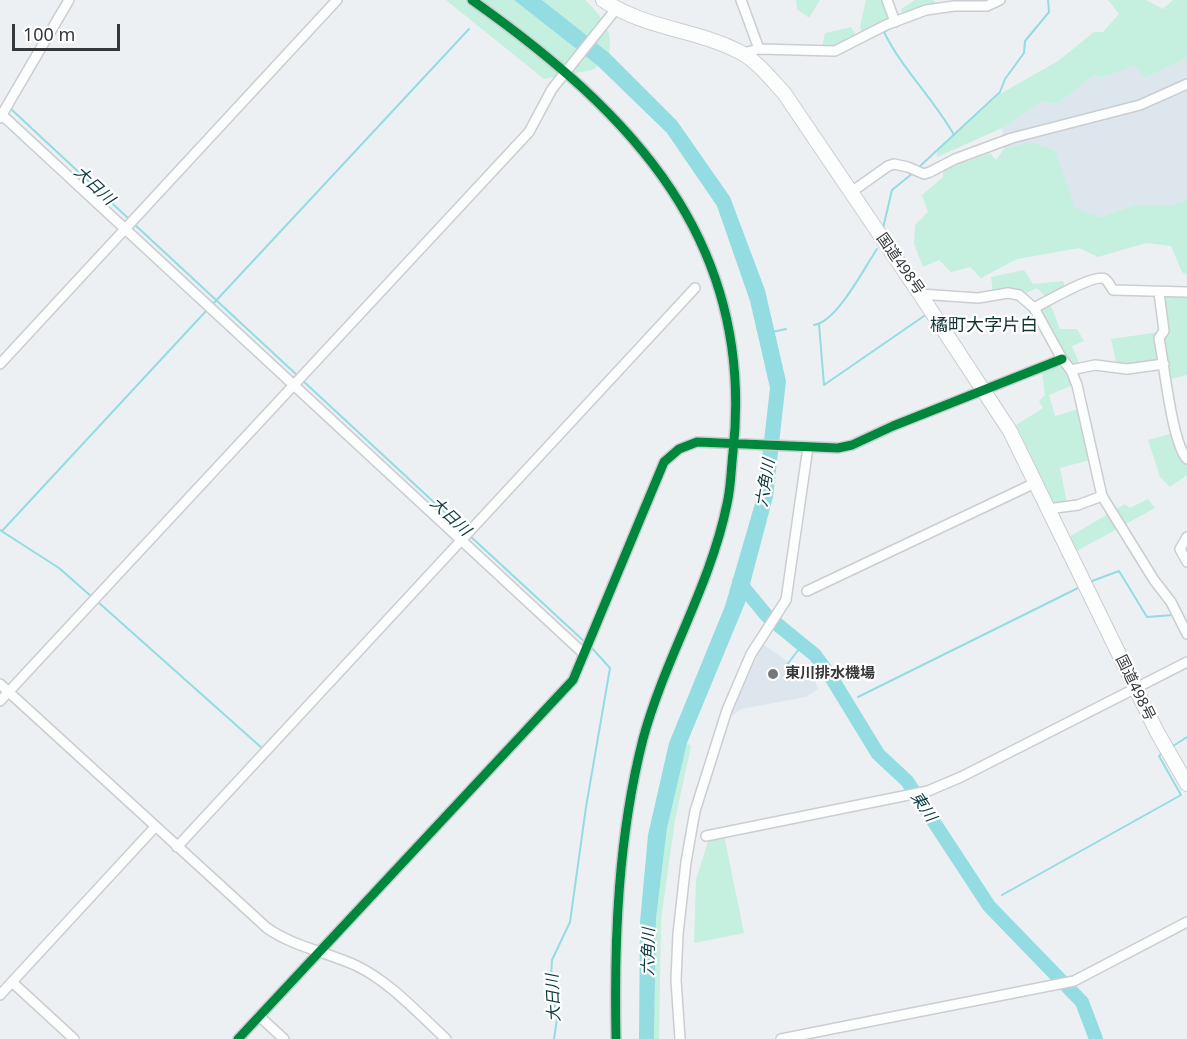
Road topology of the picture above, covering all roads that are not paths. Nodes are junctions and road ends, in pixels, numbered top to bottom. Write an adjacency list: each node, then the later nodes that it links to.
1 (69, 0): 14 (street)
2 (337, 0): 16 (street)
3 (472, 0): 12 (street)
4 (603, 0): 8 (highway, 国道498号)
5 (741, 0): 10 (street)
6 (887, 0): 9 (street)
7 (1000, 0): 9 (street)
8 (612, 15): 11 (highway, 国道498号); 12 (street)
9 (895, 22): 10 (street)
10 (759, 48): 11 (street)
11 (742, 53): 15 (highway, 国道498号)
12 (565, 73): 26 (street); 28 (street)
13 (1187, 84): 15 (street)
14 (1, 115): 16 (street)
15 (850, 193): 20 (highway, 国道498号)
16 (126, 228): 23 (street); 26 (street)
17 (695, 288): 35 (street)
18 (1159, 292): 19 (street); 21 (street); 24 (street)
19 (1187, 292)
20 (920, 294): 21 (street); 27 (highway, 国道498号)
21 (1034, 308): 22 (street)
22 (1062, 359): 25 (street); 27 (street)
23 (0, 364)
24 (1164, 364): 25 (street); 30 (street)
25 (1071, 370): 32 (street)
26 (294, 384): 35 (street); 44 (street)
27 (984, 390): 29 (street); 31 (highway, 国道498号)
28 (736, 443): 29 (street); 40 (street); 59 (street)
29 (806, 447): 60 (street)
30 (1187, 459)
31 (1035, 483): 33 (highway, 国道498号); 37 (street)
32 (1102, 496): 33 (street); 38 (street)
33 (1048, 509): 43 (highway, 国道498号)
34 (1187, 537): 36 (street)
35 (461, 540): 40 (street); 49 (street)
36 (1187, 562)
37 (807, 591)
38 (1183, 613): 39 (street)
39 (1187, 634)
40 (582, 652): 51 (street)
41 (1187, 662): 43 (street)
42 (0, 684): 44 (street)
43 (1136, 688): 46 (highway, 国道498号); 48 (street)
44 (9, 692): 45 (street); 47 (street)
45 (0, 701)
46 (1187, 784)
47 (155, 828): 49 (street); 52 (street)
48 (706, 836)
49 (177, 847): 51 (street)
50 (1187, 922): 61 (street)
51 (318, 951): 54 (street); 58 (street)
52 (12, 982): 53 (street); 55 (street)
53 (0, 995)
54 (260, 1016): 56 (street); 57 (street)
55 (74, 1039)
56 (238, 1039)
57 (284, 1039)
58 (446, 1039)
59 (616, 1039)
60 (680, 1039)
61 (781, 1039)

